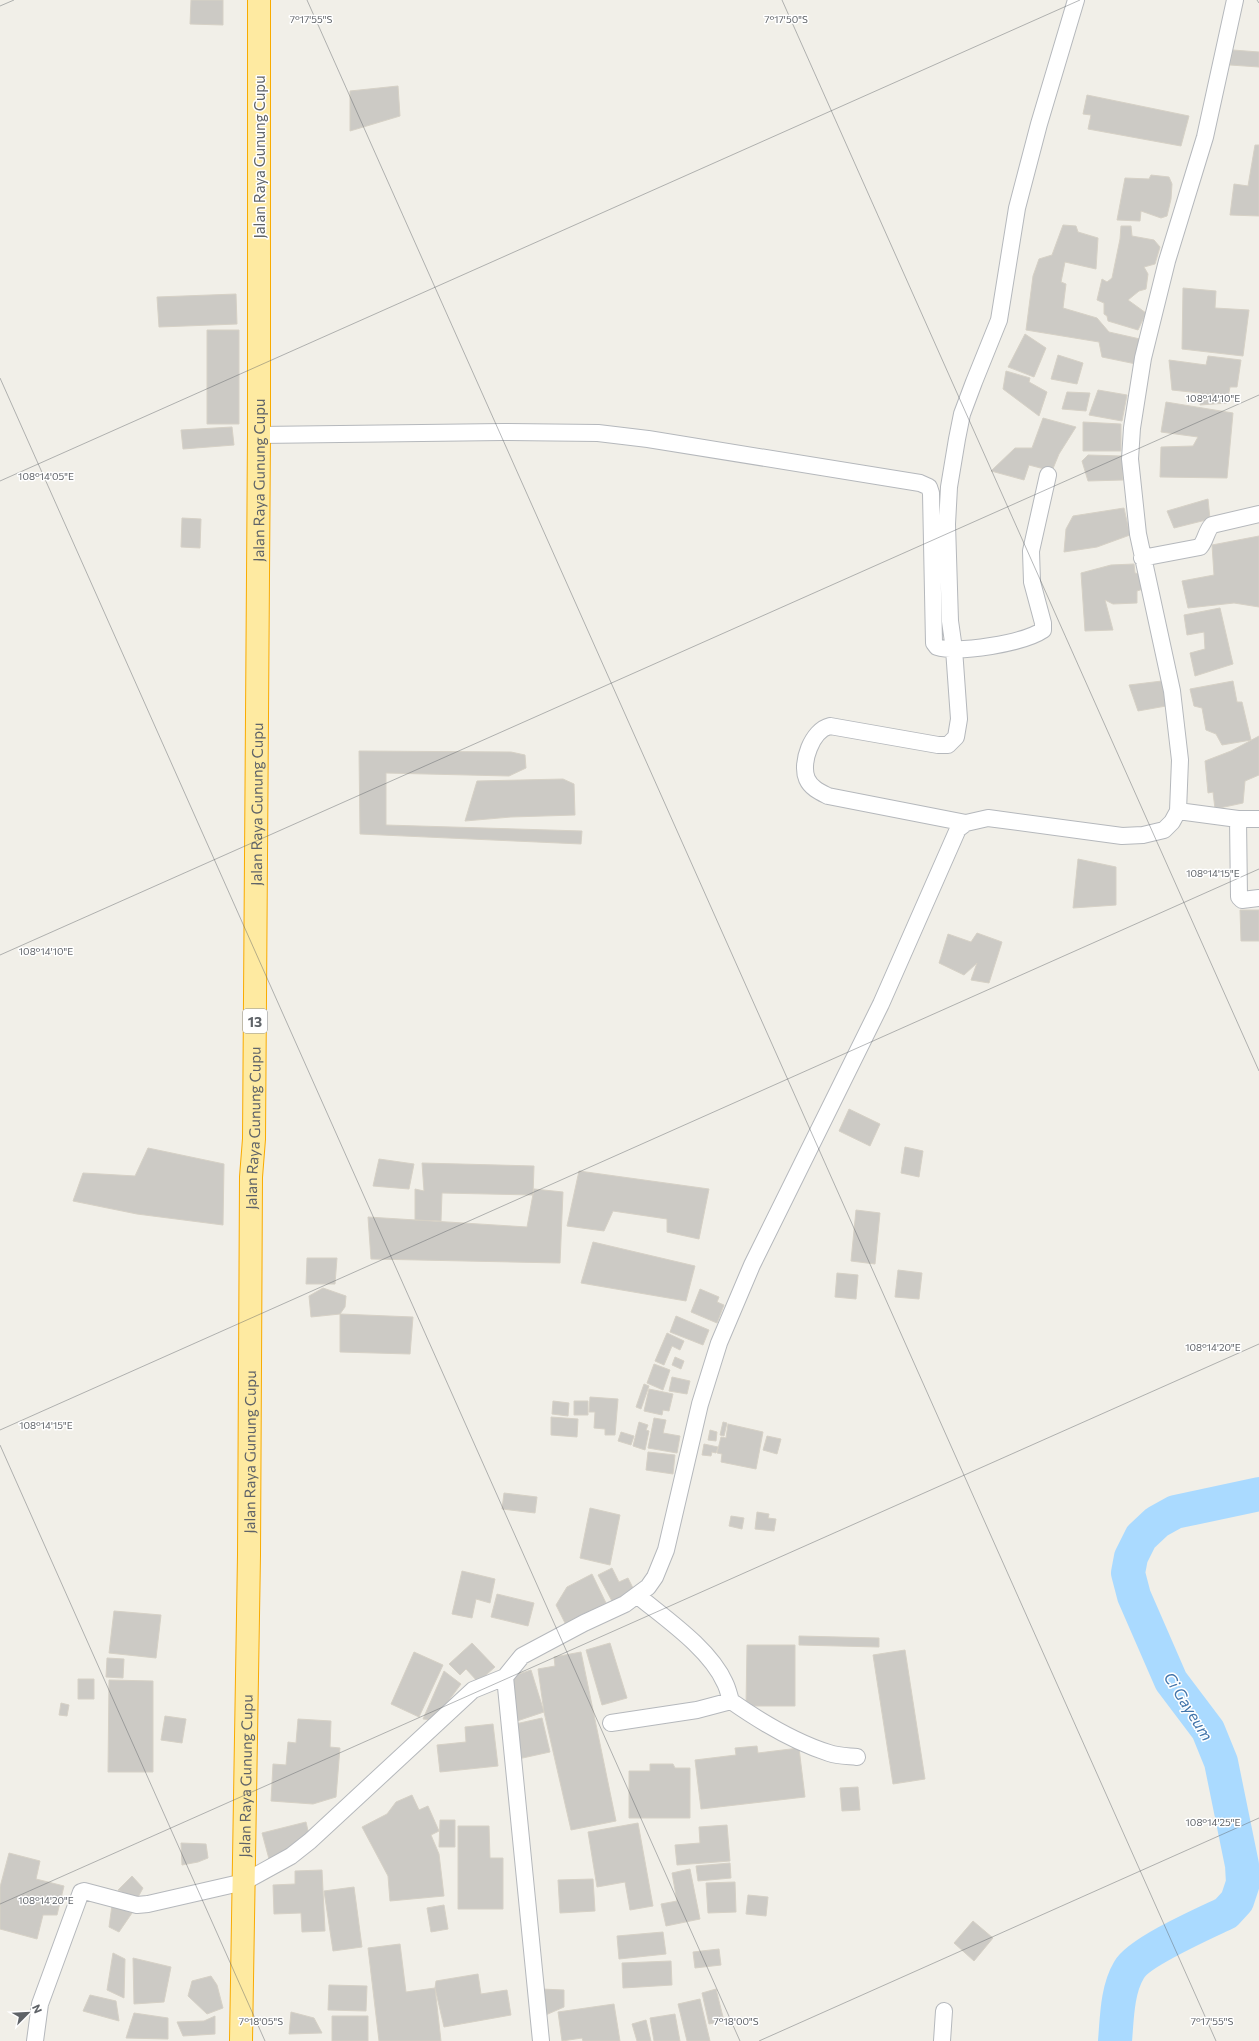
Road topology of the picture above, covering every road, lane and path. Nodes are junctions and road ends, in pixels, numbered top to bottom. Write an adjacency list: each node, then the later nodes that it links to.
1 (259, 0): 4 (highway, Jalan Raya Gunung Cupu / 13)
2 (1076, 0): 8 (street)
3 (1235, 0): 7 (street)
4 (259, 435): 8 (street); 19 (highway, Jalan Raya Gunung Cupu / 13)
5 (1048, 475): 8 (street)
6 (1259, 514): 7 (street)
7 (1142, 558): 9 (street)
8 (947, 649): 12 (street)
9 (1178, 811): 10 (street); 12 (street)
10 (1238, 819): 11 (street); 13 (street)
11 (1259, 819)
12 (966, 823): 14 (street)
13 (1259, 898)
14 (638, 1596): 15 (street); 16 (street)
15 (505, 1677): 19 (street); 23 (street)
16 (731, 1701): 17 (street); 18 (street)
17 (611, 1723)
18 (857, 1757)
19 (244, 1882): 21 (street); 22 (highway, Jalan Raya Gunung Cupu / 13)
20 (944, 2012): 24 (street)
21 (35, 2041)
22 (241, 2041)
23 (541, 2041)
24 (942, 2041)

